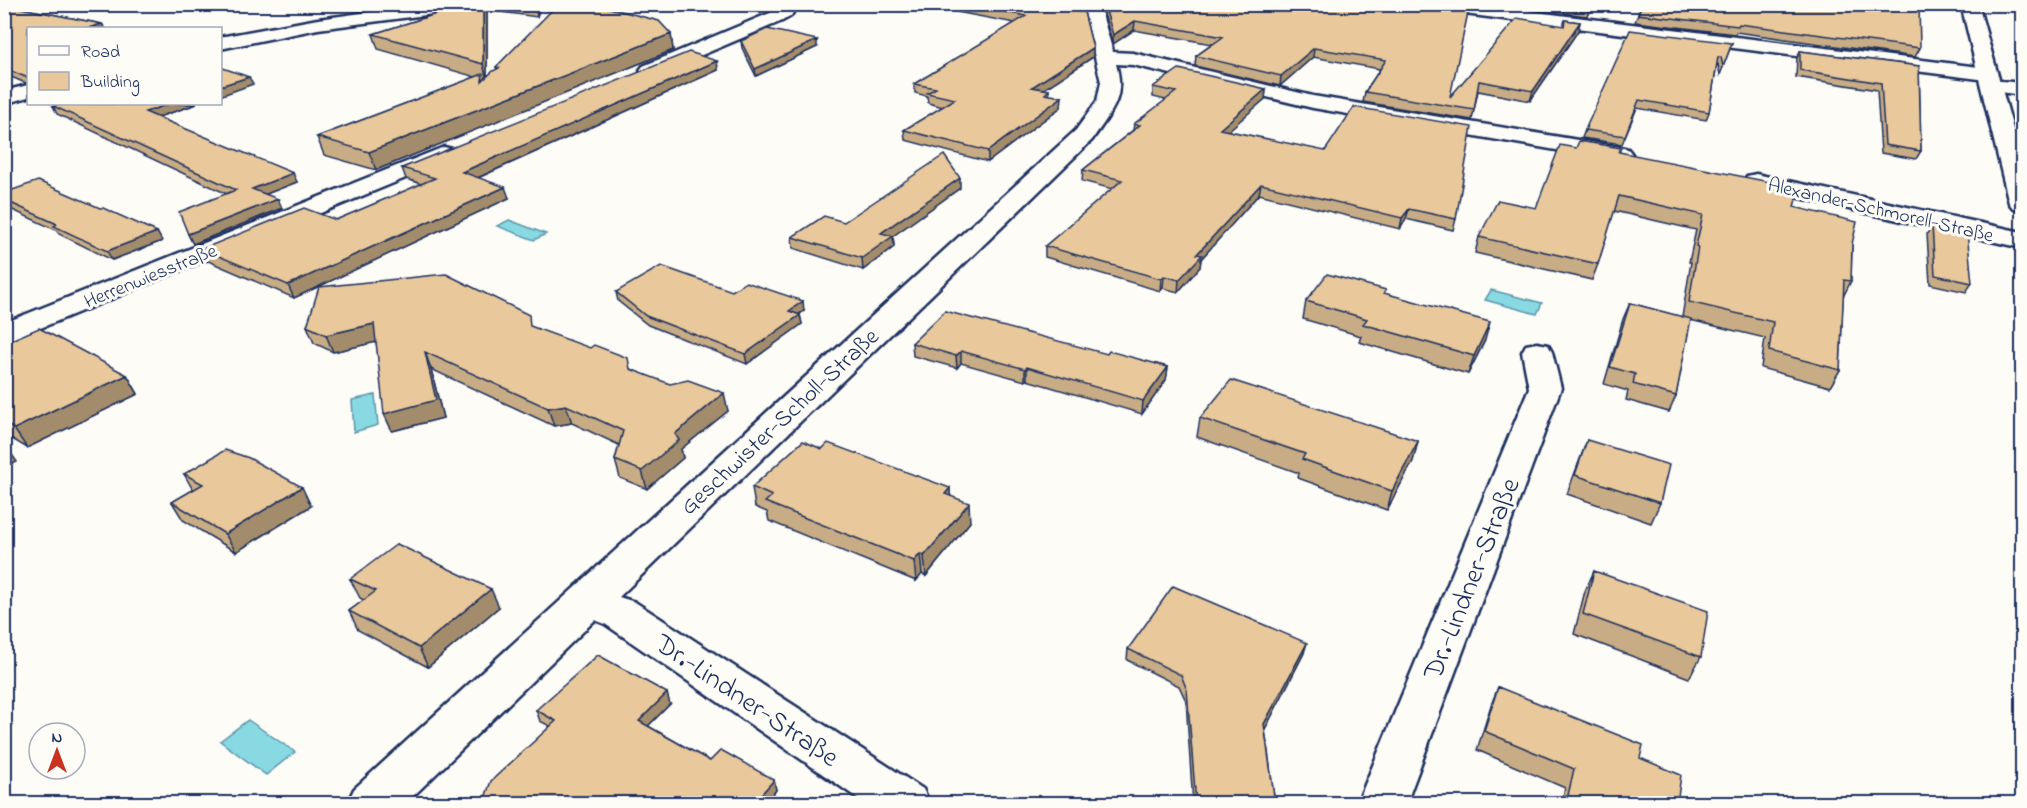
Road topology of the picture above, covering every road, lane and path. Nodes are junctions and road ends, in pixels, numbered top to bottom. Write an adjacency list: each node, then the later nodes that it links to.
1 (472, 4): 6 (street)
2 (790, 4): 8 (street)
3 (1090, 4): 7 (street, Geschwister-Scholl-Straße)
4 (1425, 4): 9 (street)
5 (1969, 4): 9 (street)
6 (222, 44)
7 (1104, 58): 14 (street); 20 (street, Geschwister-Scholl-Straße)
8 (634, 76)
9 (1989, 80): 10 (street); 16 (street)
10 (2022, 89)
11 (27, 91): 12 (street)
12 (4, 98)
13 (468, 144): 18 (street, Herrenwiesstraße)
14 (1643, 157)
15 (1731, 175): 17 (street, Alexander-Schmorell-Straße)
16 (2022, 201)
17 (2022, 240)
18 (4, 334)
19 (1537, 352): 23 (street, Dr.-Lindner-Straße)
20 (587, 601): 21 (street, Geschwister-Scholl-Straße); 22 (street, Dr.-Lindner-Straße)
21 (371, 804)
22 (906, 804)
23 (1381, 804)

